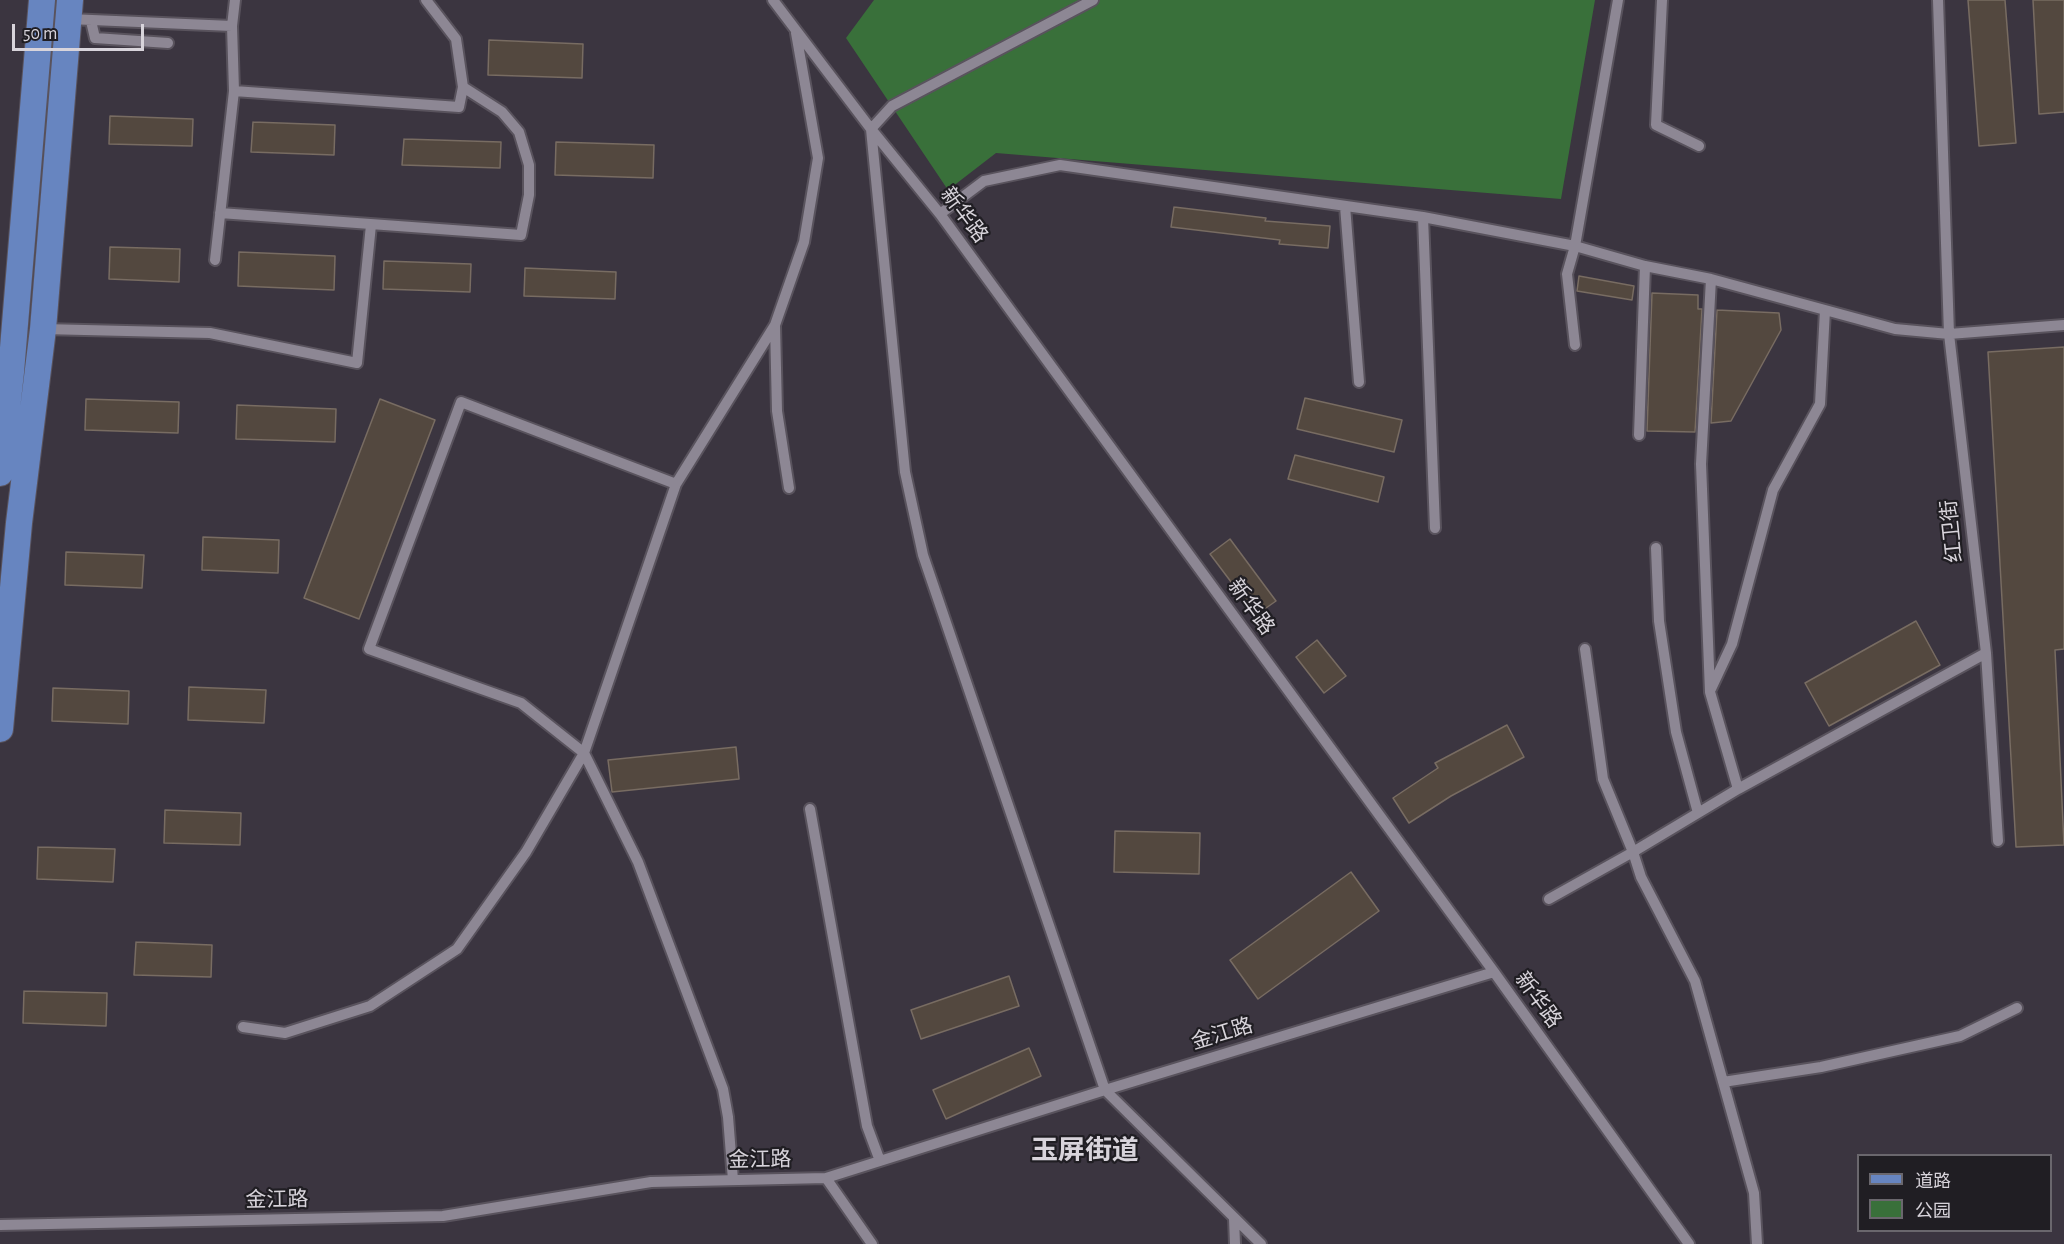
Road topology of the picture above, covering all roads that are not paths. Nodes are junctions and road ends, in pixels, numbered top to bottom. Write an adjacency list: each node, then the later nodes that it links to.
1 (42, 0): 34 (main road)
2 (235, 0): 10 (street)
3 (426, 0): 13 (street)
4 (773, 0): 11 (street, 新华路)
5 (1093, 0): 15 (street)
6 (1618, 0): 22 (street)
7 (1662, 0): 16 (street)
8 (1938, 0): 30 (street, 红卫街)
9 (77, 13): 10 (street); 12 (street); 29 (main road)
10 (232, 26): 14 (street)
11 (795, 30): 15 (street, 新华路); 28 (street)
12 (168, 43)
13 (463, 87): 14 (street); 21 (street)
14 (234, 91): 18 (street)
15 (871, 129): 19 (street, 新华路); 54 (street)
16 (1699, 147)
17 (1345, 206): 19 (street); 20 (street); 32 (street)
18 (220, 213): 21 (street); 23 (street)
19 (940, 214): 50 (street, 新华路)
20 (1423, 218): 22 (street); 37 (street)
21 (371, 225): 29 (street)
22 (1575, 246): 24 (street); 31 (street)
23 (215, 260)
24 (1646, 266): 25 (street); 33 (street)
25 (1711, 279): 26 (street); 41 (street)
26 (1825, 310): 30 (street); 41 (street)
27 (2064, 324): 30 (street)
28 (775, 325): 35 (street); 36 (street)
29 (43, 328): 42 (main road)
30 (1949, 334): 40 (street, 红卫街)
31 (1575, 345)
32 (1359, 381)
33 (1639, 435)
34 (0, 473)
35 (676, 484): 43 (street); 43 (street)
36 (789, 488)
37 (1435, 528)
38 (1656, 548): 46 (street)
39 (1585, 649): 48 (street)
40 (1986, 653): 44 (street); 47 (street, 红卫街)
41 (1710, 692): 44 (street)
42 (0, 729)
43 (584, 753): 52 (street); 57 (street)
44 (1738, 789): 46 (street)
45 (810, 809): 55 (street)
46 (1698, 813): 48 (street)
47 (1998, 841)
48 (1634, 852): 49 (street); 53 (street)
49 (1550, 899)
50 (1494, 972): 54 (street, 金江路); 63 (street, 新华路)
51 (2017, 1008): 53 (street)
52 (243, 1027)
53 (1723, 1082): 64 (street)
54 (1106, 1090): 55 (street, 金江路); 58 (street)
55 (880, 1161): 56 (street, 金江路)
56 (826, 1178): 57 (street, 金江路); 60 (street)
57 (733, 1180): 59 (street, 金江路)
58 (1234, 1218): 61 (street); 62 (street)
59 (0, 1225)
60 (872, 1244)
61 (1235, 1244)
62 (1261, 1244)
63 (1689, 1244)
64 (1757, 1244)

